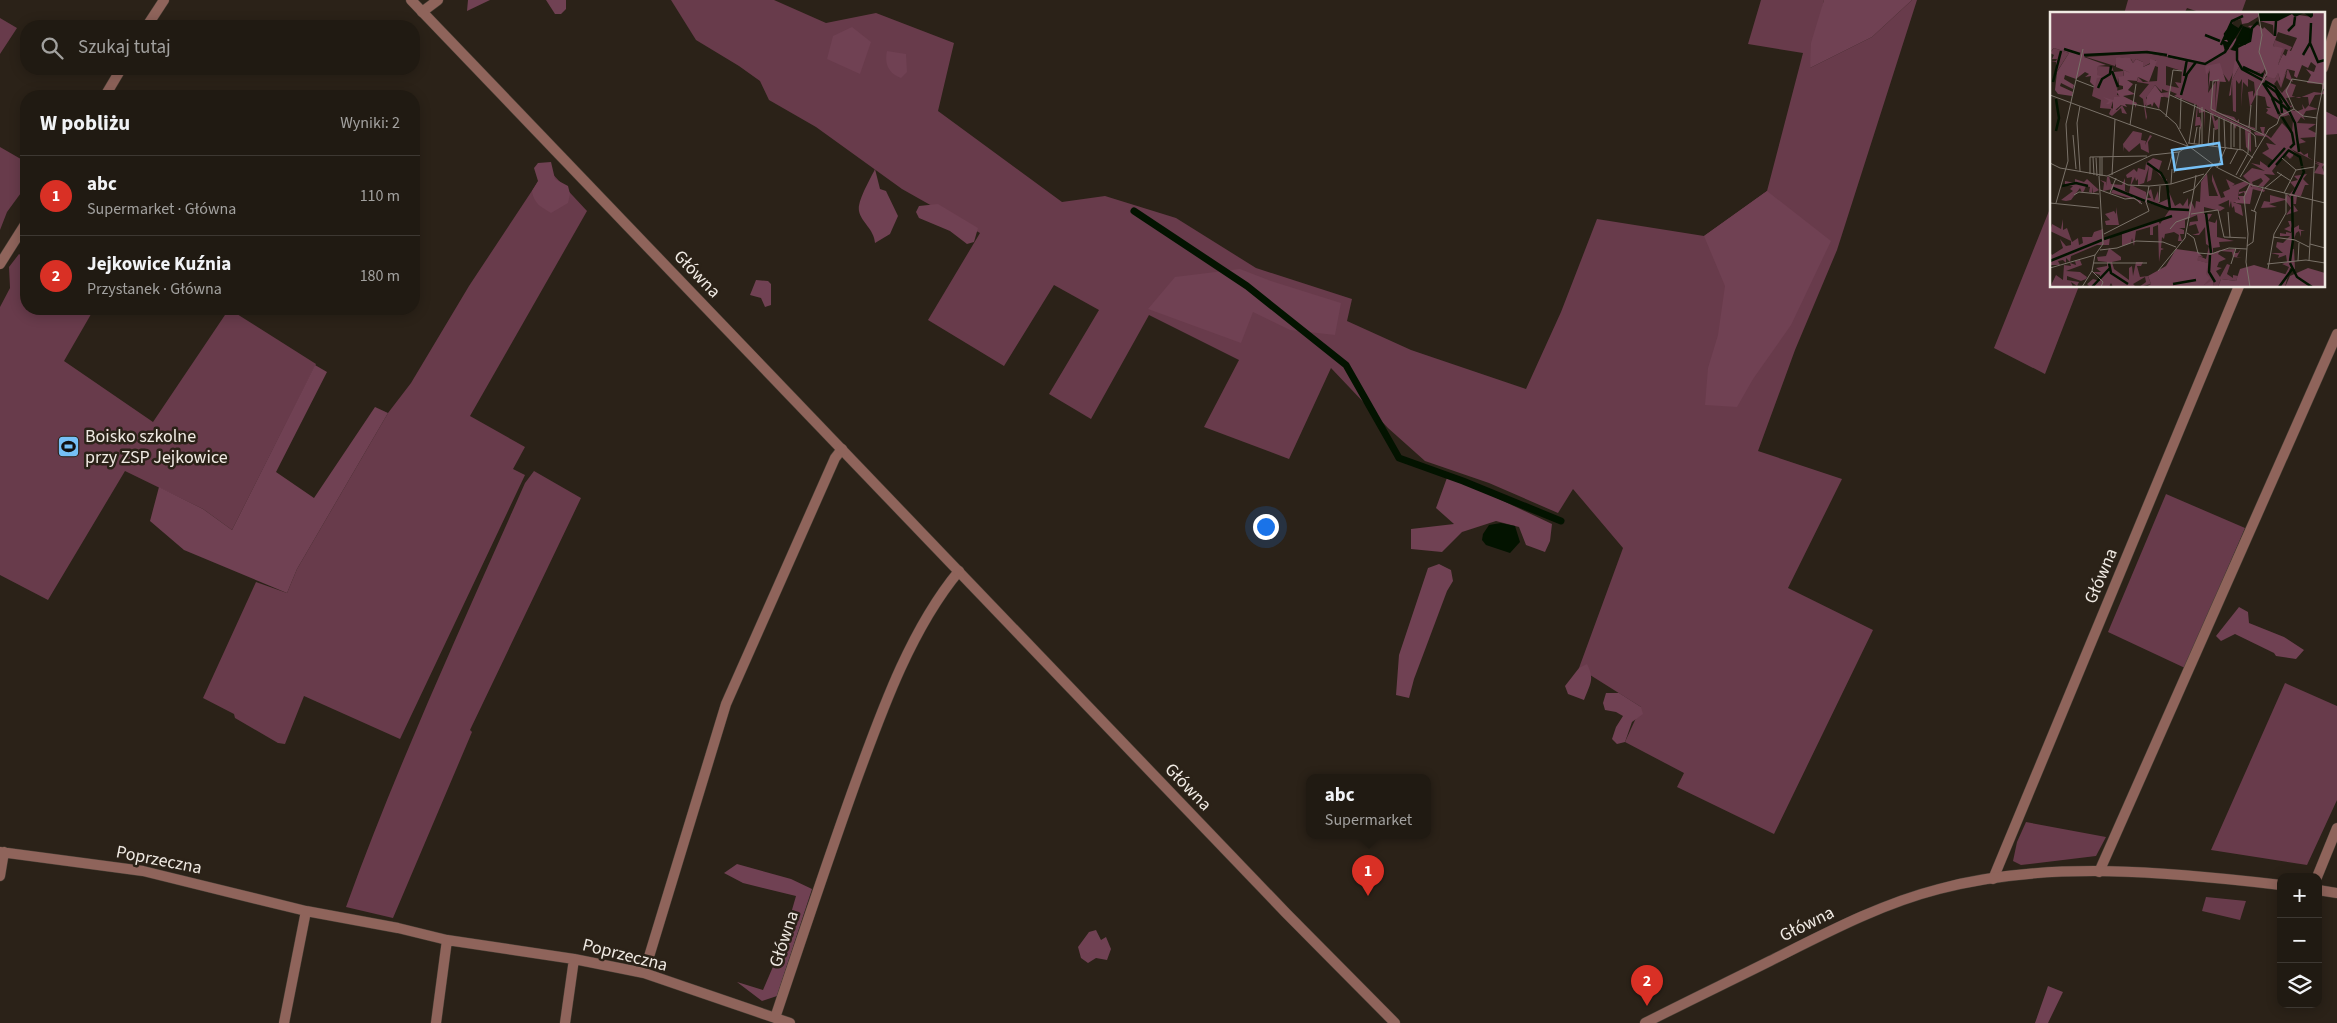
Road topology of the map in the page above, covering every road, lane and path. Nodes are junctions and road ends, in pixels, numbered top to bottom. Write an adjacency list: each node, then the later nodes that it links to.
1 (164, 0): 5 (street)
2 (411, 0): 4 (street, Główna)
3 (438, 0): 4 (street)
4 (422, 12): 14 (street, Główna)
5 (152, 20)
6 (2337, 23): 7 (street)
7 (2324, 65)
8 (117, 75): 9 (street)
9 (108, 90)
10 (20, 232): 11 (street)
11 (0, 264)
12 (2238, 288): 21 (street, Główna)
13 (2337, 334): 18 (street)
14 (842, 449): 15 (street, Główna); 28 (street)
15 (959, 571): 29 (street, Główna); 34 (street, Główna)
16 (2337, 828): 19 (street)
17 (2, 852): 20 (street, Poprzeczna); 25 (street, Poprzeczna)
18 (2099, 872): 21 (street, Główna); 22 (street, Główna)
19 (2320, 873)
20 (0, 876)
21 (1993, 879): 35 (street, Główna)
22 (2277, 885)
23 (2322, 891): 24 (street)
24 (2337, 893)
25 (306, 911): 26 (street, Poprzeczna); 30 (street)
26 (448, 940): 27 (street, Poprzeczna); 31 (street)
27 (574, 959): 28 (street, Poprzeczna); 32 (street)
28 (644, 973): 29 (street, Poprzeczna)
29 (775, 1018): 33 (street, Poprzeczna)
30 (284, 1023)
31 (436, 1023)
32 (565, 1023)
33 (790, 1023)
34 (1395, 1023)
35 (1644, 1023)

